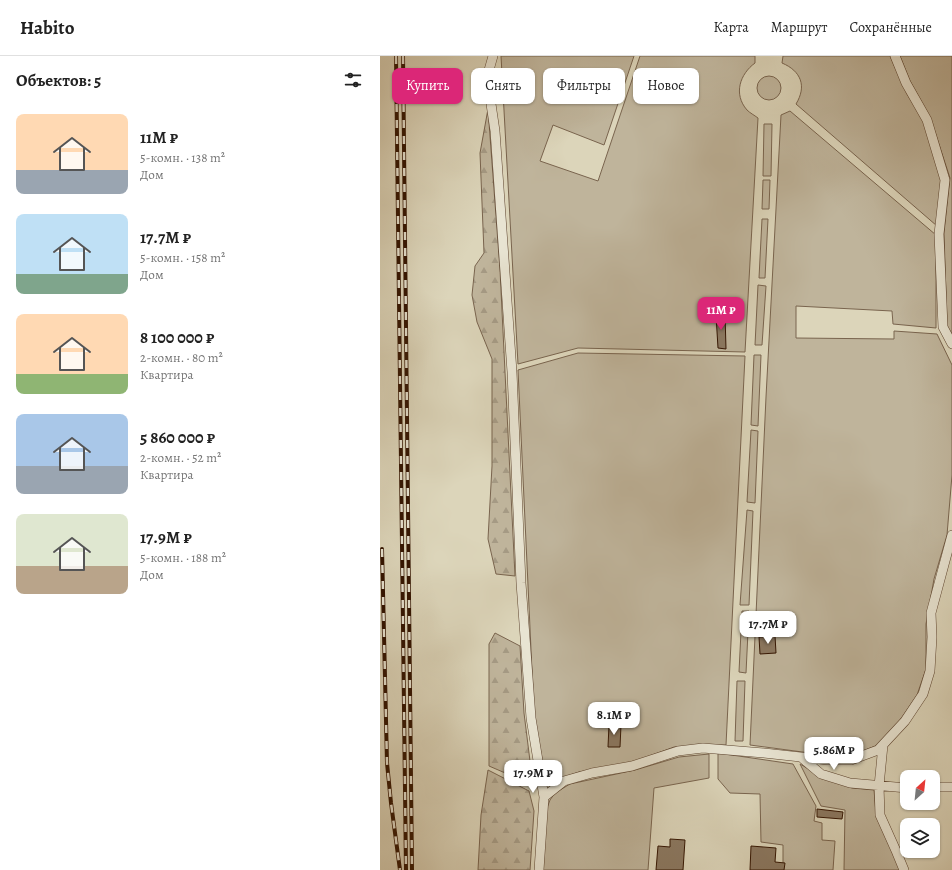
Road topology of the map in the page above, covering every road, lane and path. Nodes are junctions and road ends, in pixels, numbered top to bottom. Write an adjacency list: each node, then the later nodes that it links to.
1 (492, 56): 11 (street)
2 (895, 56): 3 (street)
3 (952, 344)
4 (952, 535): 5 (street)
5 (883, 745): 6 (street); 7 (street)
6 (802, 758): 7 (street); 11 (street)
7 (879, 786): 10 (street); 13 (street)
8 (940, 787): 9 (street)
9 (952, 787)
10 (900, 788)
11 (544, 797): 12 (street)
12 (539, 870)
13 (904, 870)

